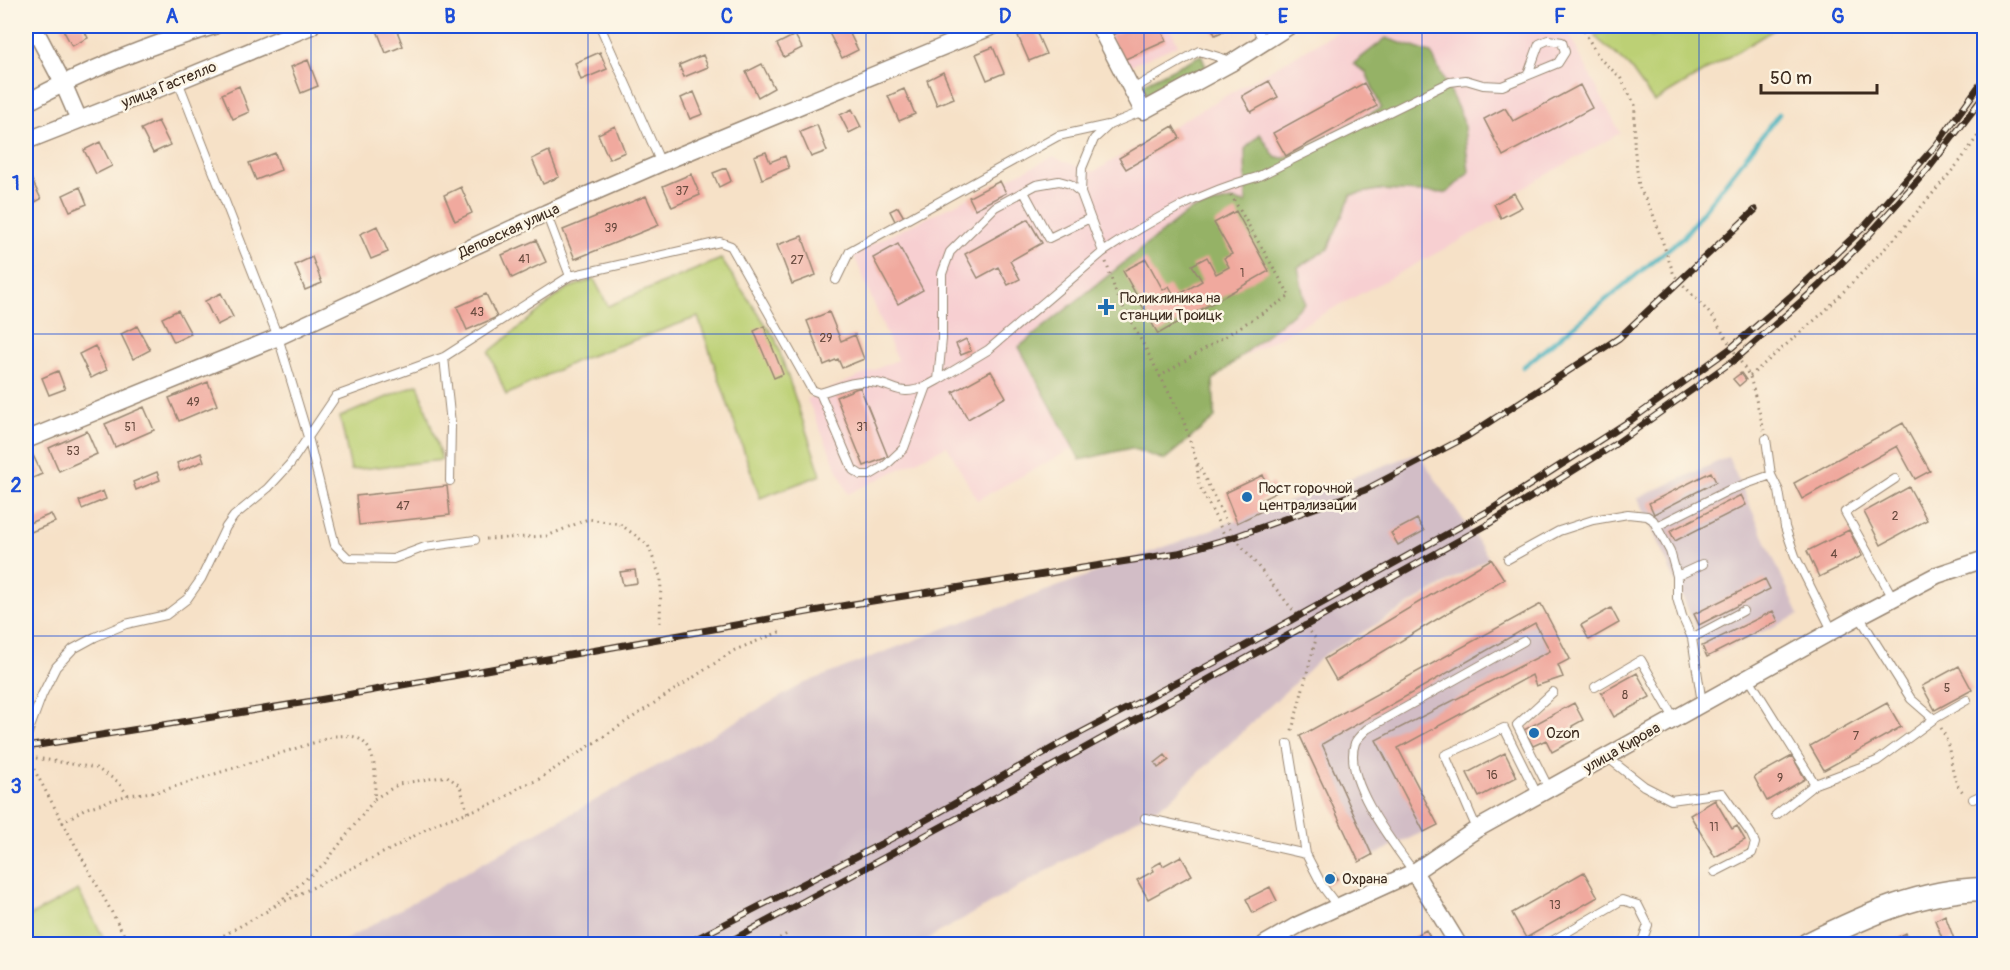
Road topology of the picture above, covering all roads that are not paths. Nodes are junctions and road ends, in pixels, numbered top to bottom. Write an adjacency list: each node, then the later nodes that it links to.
1 (33, 26): 12 (street)
2 (214, 26): 12 (street)
3 (311, 26): 11 (street, улица Гастелло)
4 (600, 26): 19 (lane)
5 (993, 26): 19 (street, Деповская улица)
6 (1289, 26): 8 (street)
7 (1103, 27): 13 (street)
8 (1260, 33): 9 (street)
9 (1231, 63): 13 (lane); 15 (street)
10 (1528, 74): 10 (lane); 24 (lane)
11 (178, 81): 16 (street, улица Гастелло); 27 (lane)
12 (63, 83): 14 (street); 16 (street)
13 (1131, 90): 15 (street)
14 (26, 103)
15 (1143, 111): 17 (lane)
16 (79, 120): 18 (street, улица Гастелло)
17 (1109, 125): 21 (lane); 26 (lane)
18 (26, 141)
19 (661, 163): 22 (street, Деповская улица)
20 (1024, 192): 21 (lane); 23 (lane); 29 (lane)
21 (1080, 193): 23 (lane)
22 (546, 213): 25 (lane); 27 (street, Деповская улица)
23 (1090, 218): 24 (lane)
24 (1103, 252): 29 (lane)
25 (570, 276): 28 (lane); 31 (lane)
26 (836, 280)
27 (278, 337): 32 (lane); 33 (street, Деповская улица)
28 (444, 357): 32 (lane); 37 (lane)
29 (938, 380): 30 (lane)
30 (927, 386): 31 (lane); 31 (lane)
31 (820, 393)
32 (308, 437): 39 (lane); 57 (lane)
33 (26, 440)
34 (1766, 440): 35 (lane)
35 (1771, 474): 38 (lane); 47 (lane)
36 (1895, 478): 44 (lane)
37 (450, 481)
38 (1657, 526): 40 (lane); 43 (lane)
39 (475, 540)
40 (1508, 559)
41 (1984, 560): 44 (street, улица Кирова)
42 (1703, 564): 43 (lane)
43 (1677, 576): 48 (lane)
44 (1893, 598): 46 (street, улица Кирова)
45 (1743, 611): 48 (lane)
46 (1859, 616): 47 (street, улица Кирова); 56 (lane)
47 (1832, 630): 50 (street, улица Кирова)
48 (1692, 638): 54 (lane)
49 (1524, 641): 68 (lane)
50 (1748, 677): 54 (street, улица Кирова); 60 (lane)
51 (1595, 687): 55 (lane)
52 (1553, 692): 61 (lane)
53 (1967, 700): 56 (lane)
54 (1702, 703): 55 (street, улица Кирова)
55 (1674, 718): 59 (street, улица Кирова)
56 (1934, 719): 60 (lane)
57 (26, 738)
58 (1288, 744): 67 (lane)
59 (1607, 757): 61 (street, улица Кирова); 69 (lane)
60 (1815, 784): 64 (lane)
61 (1544, 793): 66 (street, улица Кирова); 66 (lane)
62 (1984, 794): 63 (lane)
63 (1973, 799)
64 (1776, 815)
65 (1145, 818): 67 (lane)
66 (1477, 829): 68 (street, улица Кирова)
67 (1306, 854): 71 (lane)
68 (1414, 872): 71 (street, улица Кирова); 73 (street)
69 (1715, 872)
70 (1984, 889): 76 (street)
71 (1338, 907): 72 (street, улица Кирова)
72 (1265, 945)
73 (1458, 945)
74 (1547, 945): 75 (lane)
75 (1638, 945)
76 (1808, 945)

